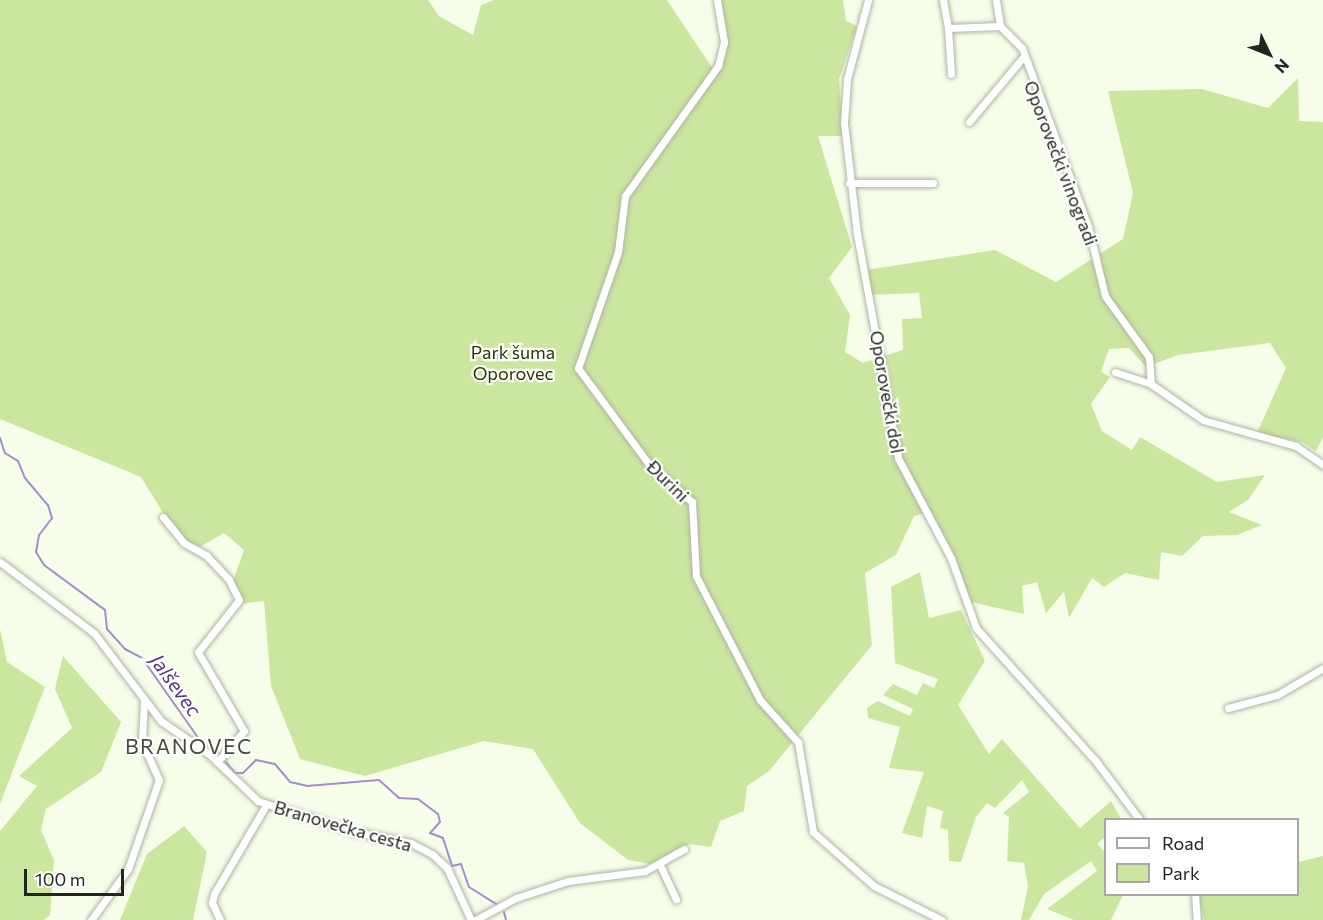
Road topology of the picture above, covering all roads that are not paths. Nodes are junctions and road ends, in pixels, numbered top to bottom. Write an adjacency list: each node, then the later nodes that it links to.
1 (717, 0): 30 (street, Đurini)
2 (868, 0): 10 (street, Oporovečki dol)
3 (943, 0): 6 (street)
4 (996, 0): 5 (street)
5 (999, 26): 6 (street); 7 (street, Oporovečki vinogradi)
6 (948, 27): 8 (street)
7 (1024, 56): 9 (street, Oporovečki vinogradi); 13 (street, Oporovečki vinogradi)
8 (951, 74)
9 (969, 122)
10 (849, 183): 11 (street); 22 (street, Oporovečki dol)
11 (933, 183)
12 (1114, 372): 13 (street)
13 (1150, 384): 14 (street)
14 (1323, 465)
15 (163, 517): 20 (street)
16 (0, 562): 18 (street, Branovečka cesta)
17 (1323, 668): 19 (street)
18 (144, 698): 20 (street, Branovečka cesta); 27 (street)
19 (1228, 708)
20 (217, 762): 21 (street, Branovečka cesta)
21 (266, 805): 28 (street); 29 (street, Branovečka cesta)
22 (1139, 818)
23 (684, 849): 24 (street)
24 (660, 865): 26 (street); 29 (street)
25 (1195, 896): 31 (street)
26 (676, 899)
27 (91, 920)
28 (220, 920)
29 (473, 920)
30 (942, 920)
31 (1197, 920)

